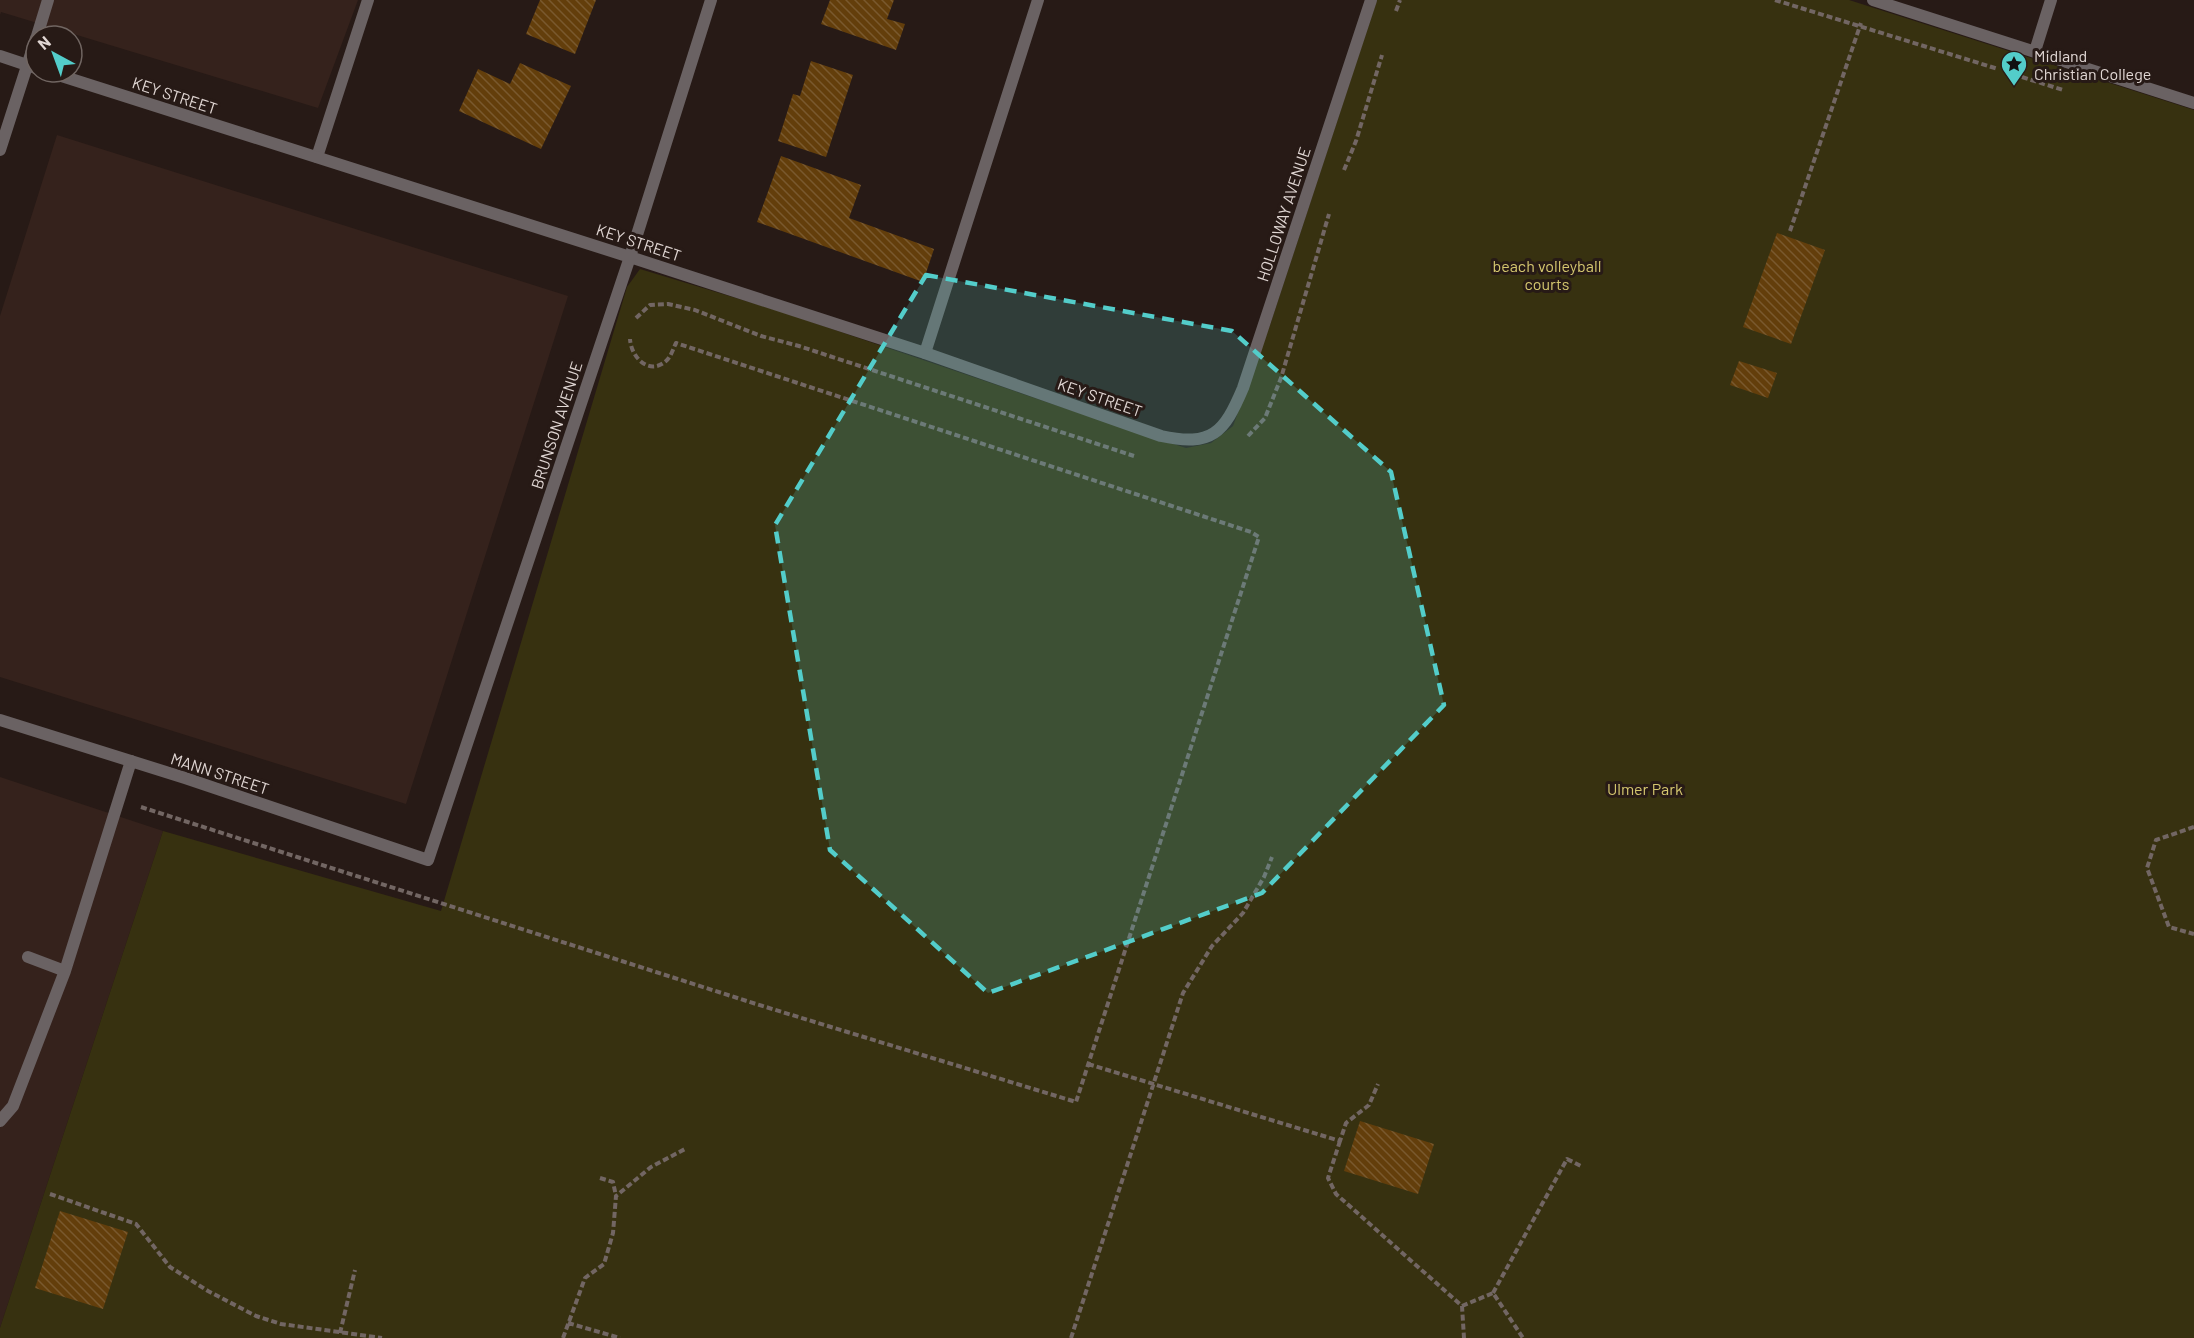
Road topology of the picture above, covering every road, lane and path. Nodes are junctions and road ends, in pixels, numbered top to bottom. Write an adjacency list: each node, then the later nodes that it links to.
1 (48, 0): 12 (street)
2 (368, 0): 25 (street)
3 (711, 0): 29 (street, BRUNSON AVENUE)
4 (1038, 0): 32 (street)
5 (1371, 0): 33 (street, HOLLOWAY AVENUE)
6 (1400, 0): 11 (path)
7 (1775, 0): 13 (path)
8 (1873, 0): 15 (street)
9 (2051, 0): 15 (street)
10 (1864, 17): 13 (path)
11 (1394, 18)
12 (40, 24)
13 (1861, 25): 18 (path); 28 (path)
14 (1384, 47): 26 (path)
15 (2035, 51): 23 (street)
16 (0, 56): 17 (street)
17 (24, 64)
18 (2009, 72)
19 (2020, 76): 22 (path)
20 (84, 83): 25 (street, KEY STREET)
21 (25, 84): 24 (street)
22 (2070, 92)
23 (2194, 103)
24 (0, 150)
25 (317, 157): 29 (street, KEY STREET)
26 (1341, 178)
27 (1332, 205): 34 (path)
28 (1790, 231)
29 (630, 256): 32 (street, KEY STREET); 41 (street, BRUNSON AVENUE)
30 (633, 326): 35 (path)
31 (630, 335): 45 (path)
32 (925, 353): 33 (street, KEY STREET)
33 (1216, 432)
34 (1242, 442)
35 (1143, 459)
36 (0, 720): 37 (street, MANN STREET)
37 (131, 761): 41 (street, MANN STREET); 44 (street)
38 (137, 806): 45 (path)
39 (2194, 827): 42 (path)
40 (1272, 857): 46 (path)
41 (428, 860)
42 (2194, 934)
43 (28, 957): 44 (street)
44 (65, 971): 48 (street)
45 (1088, 1064): 46 (path)
46 (1154, 1084): 49 (path); 63 (path)
47 (1378, 1084): 49 (path)
48 (0, 1121)
49 (1340, 1141): 57 (path)
50 (685, 1149): 54 (path)
51 (1581, 1166): 56 (path)
52 (600, 1178): 54 (path)
53 (50, 1194): 59 (path)
54 (616, 1196): 58 (path)
55 (355, 1270): 59 (path)
56 (1493, 1293): 57 (path); 65 (path)
57 (1462, 1306): 64 (path)
58 (568, 1323): 61 (path); 62 (path)
59 (340, 1333): 60 (path)
60 (382, 1338)
61 (563, 1338)
62 (620, 1338)
63 (1071, 1338)
64 (1464, 1338)
65 (1523, 1338)

